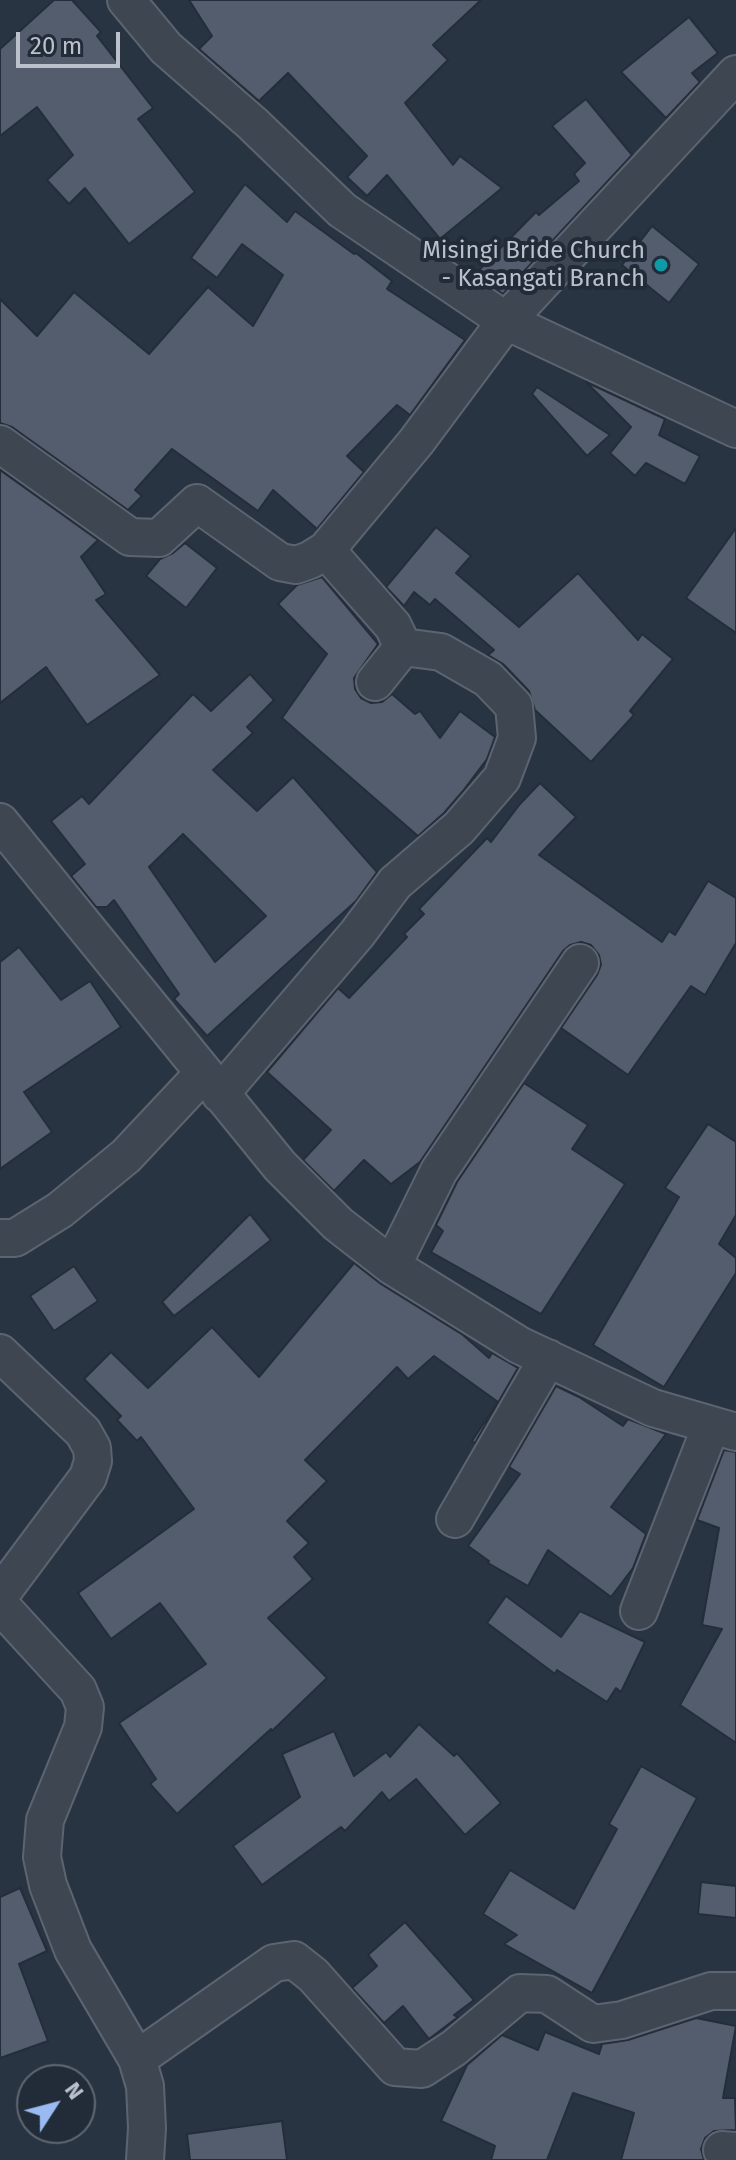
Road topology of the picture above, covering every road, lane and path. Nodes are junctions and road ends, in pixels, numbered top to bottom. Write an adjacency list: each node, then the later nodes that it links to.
1 (126, 0): 3 (street)
2 (736, 74): 3 (street)
3 (506, 321): 4 (street); 6 (street)
4 (736, 429)
5 (0, 444): 6 (street)
6 (326, 550): 7 (street)
7 (403, 647): 8 (street); 11 (street)
8 (375, 682)
9 (0, 822): 11 (street)
10 (580, 963): 13 (street)
11 (212, 1084): 12 (street); 13 (street)
12 (0, 1238)
13 (392, 1266): 15 (street)
14 (0, 1353): 18 (street)
15 (548, 1358): 16 (street); 17 (street)
16 (724, 1429): 20 (street)
17 (455, 1519)
18 (0, 1595)
19 (0, 1605): 22 (street)
20 (639, 1611)
21 (736, 1991): 22 (street)
22 (137, 2059): 23 (street)
23 (145, 2160)

